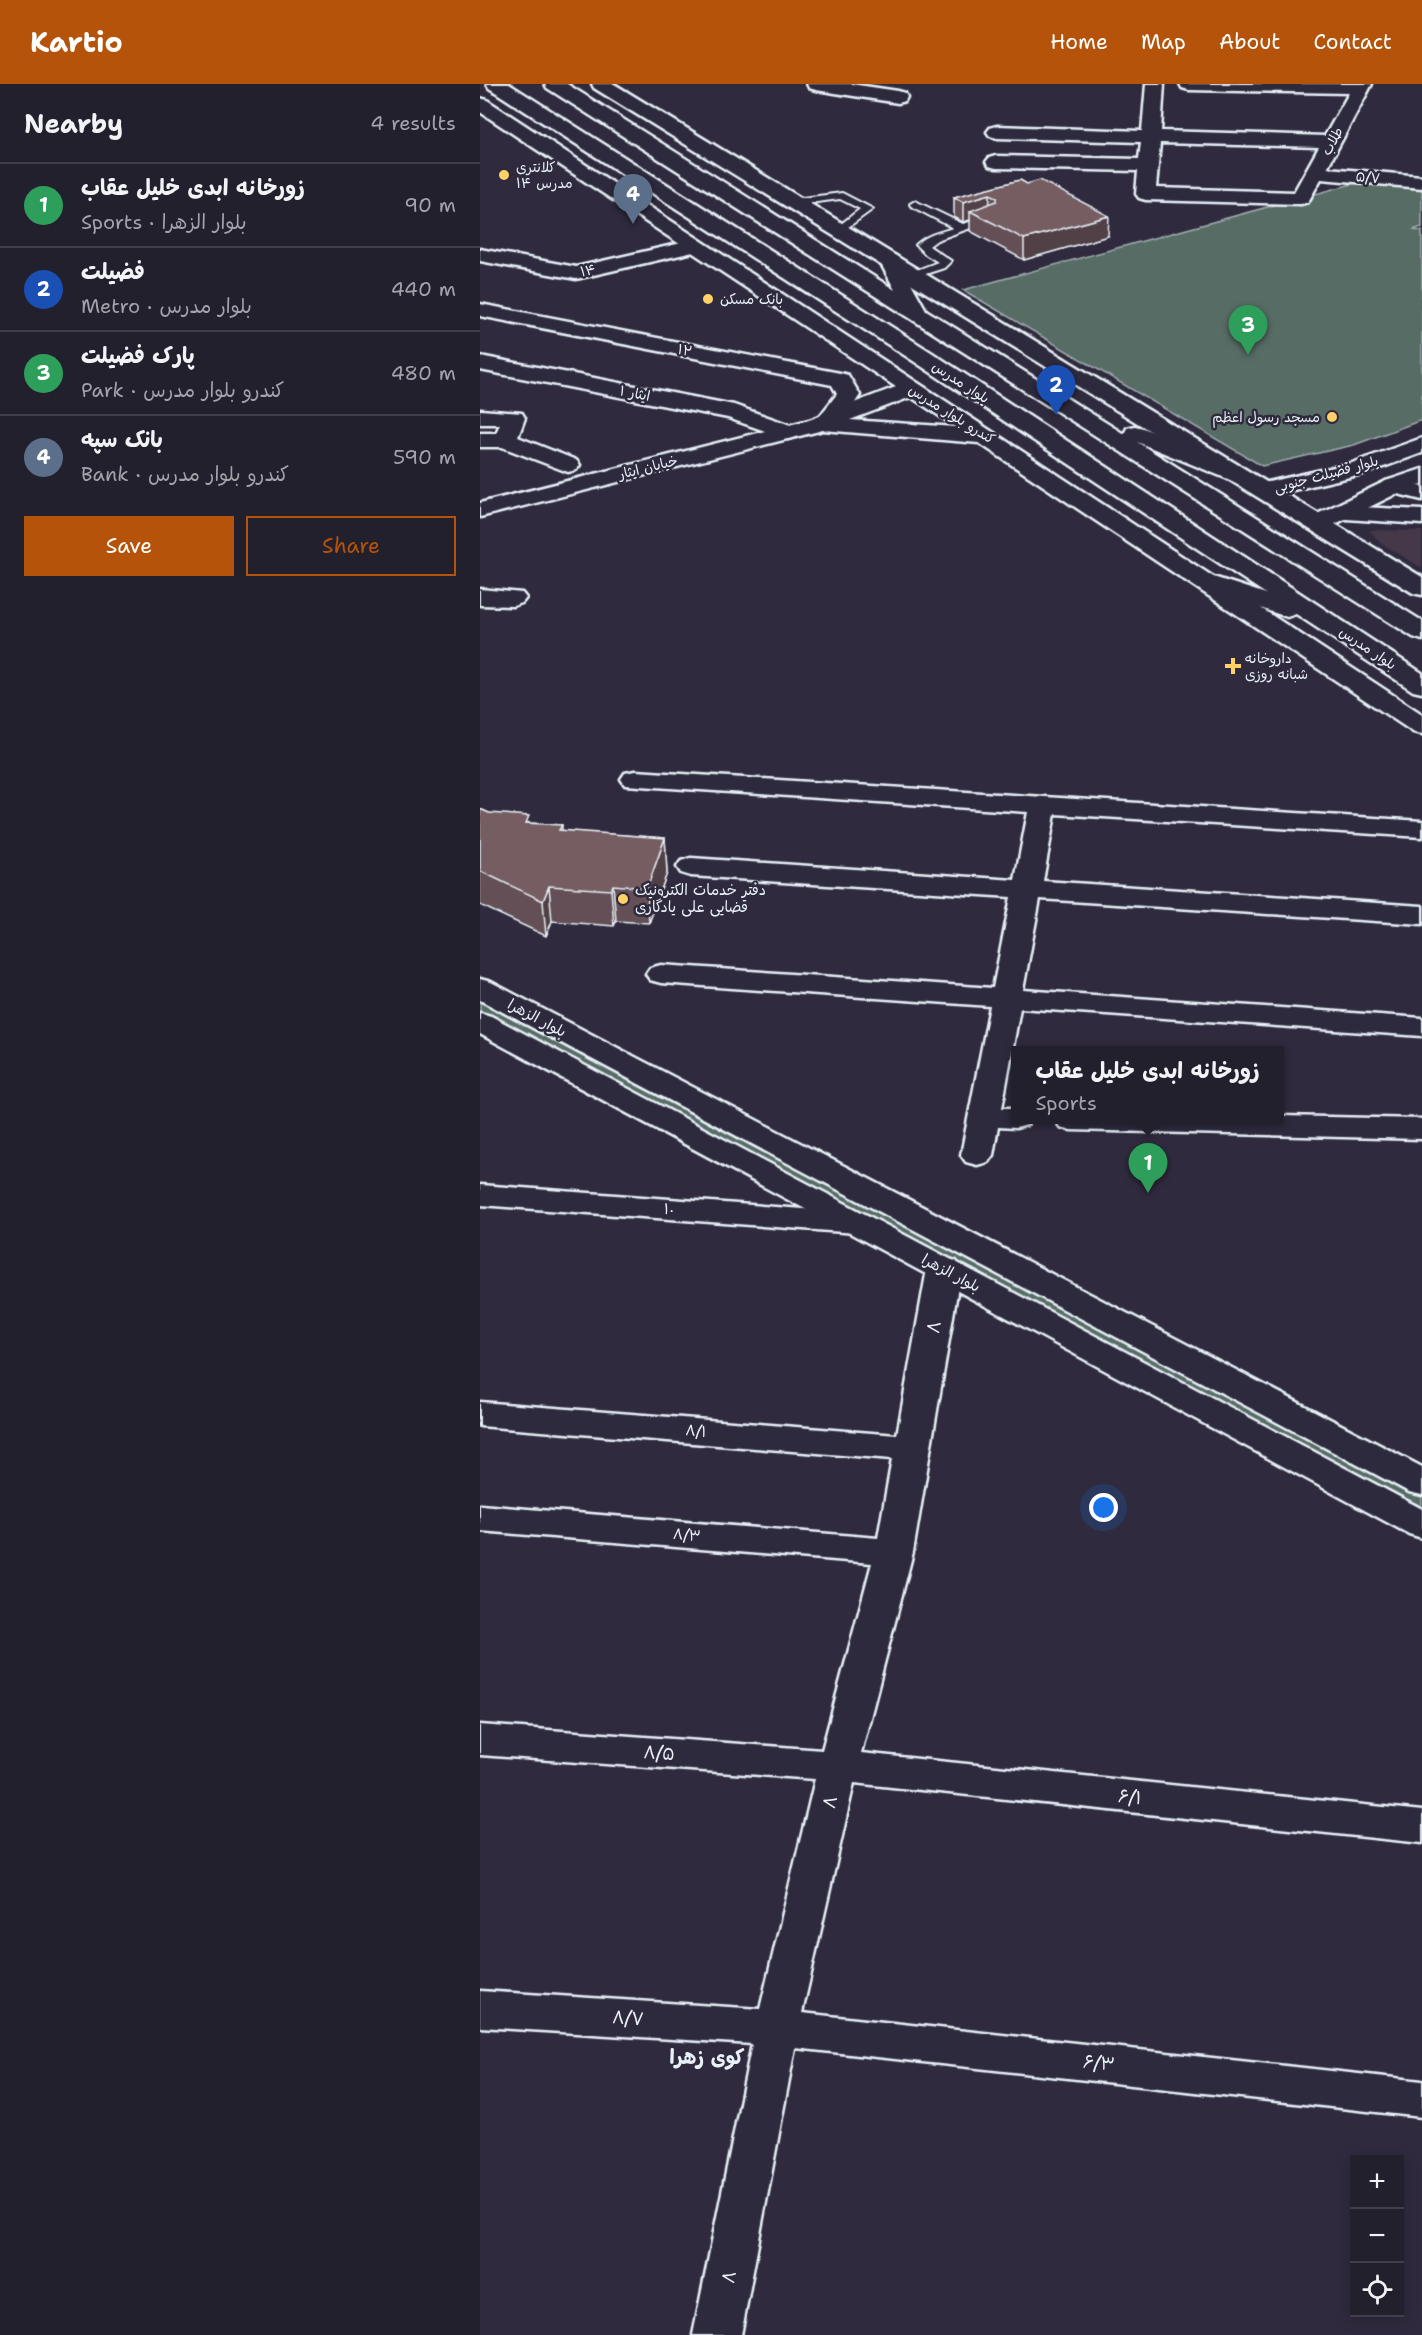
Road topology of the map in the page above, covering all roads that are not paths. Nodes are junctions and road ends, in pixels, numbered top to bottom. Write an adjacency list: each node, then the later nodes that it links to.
1 (496, 84): 10 (main road); 56 (main road, بلوار مدرس)
2 (554, 84): 11 (main road)
3 (585, 84): 11 (main road)
4 (601, 84): 19 (main road)
5 (816, 84): 9 (main road)
6 (1155, 84): 13 (main road)
7 (1189, 84): 8 (main road)
8 (1362, 86): 14 (main road, طلاب)
9 (897, 97)
10 (486, 108): 24 (main road, کندرو بلوار مدرس)
11 (613, 121): 29 (main road)
12 (997, 132): 13 (main road)
13 (1150, 137): 14 (main road); 16 (main road)
14 (1332, 142): 17 (main road, طلاب)
15 (996, 162): 16 (main road)
16 (1149, 165): 17 (main road, طلاب)
17 (1314, 173): 18 (main road, ۵/۷)
18 (1422, 182)
19 (794, 202): 23 (main road); 23 (lane)
20 (915, 204): 22 (lane)
21 (990, 219): 22 (lane)
22 (962, 228): 27 (lane)
23 (840, 230): 26 (main road)
24 (695, 246): 25 (main road, ۱۴); 30 (main road, کندرو بلوار مدرس)
25 (480, 255)
26 (889, 260): 27 (main road); 29 (main road)
27 (913, 275): 44 (main road)
28 (480, 310): 32 (main road, ۱۲)
29 (918, 314): 34 (main road)
30 (869, 361): 32 (main road); 33 (main road, کندرو بلوار مدرس)
31 (480, 363): 37 (main road, ایثار ۱)
32 (840, 380): 36 (main road)
33 (912, 389): 36 (main road); 38 (main road, کندرو بلوار مدرس)
34 (1057, 401): 44 (main road); 57 (main road)
35 (480, 417): 40 (main road)
36 (822, 423): 37 (main road, خیابان ایثار); 38 (main road)
37 (788, 432): 49 (main road, خیابان ایثار)
38 (987, 436): 52 (main road, کندرو بلوار مدرس)
39 (480, 440): 40 (main road)
40 (505, 440): 42 (main road)
41 (1422, 445): 43 (main road, بلوار فضیلت جنوبی)
42 (568, 465)
43 (1359, 468): 46 (main road); 47 (main road, بلوار فضیلت جنوبی)
44 (1236, 474): 47 (main road)
45 (1422, 476): 46 (main road, بلوار فضیلت جنوبی)
46 (1394, 486): 48 (main road); 51 (main road, بلوار فضیلت جنوبی)
47 (1263, 490): 51 (main road)
48 (1422, 493)
49 (480, 510)
50 (1422, 517): 51 (main road)
51 (1329, 518): 53 (main road)
52 (1204, 580): 56 (main road); 59 (main road, کندرو بلوار مدرس)
53 (1422, 588)
54 (480, 597): 55 (main road)
55 (513, 598)
56 (1331, 624): 58 (main road, بلوار مدرس)
57 (1422, 632)
58 (1422, 685)
59 (1422, 726)
60 (635, 779): 61 (main road)
61 (1043, 805): 62 (main road); 64 (main road)
62 (1422, 829)
63 (691, 867): 64 (main road)
64 (1027, 889): 65 (main road); 68 (main road)
65 (1422, 915)
66 (660, 974): 68 (main road)
67 (480, 988): 81 (main road, بلوار الزهرا)
68 (1007, 998): 70 (main road); 71 (main road)
69 (480, 1022): 77 (main road, بلوار الزهرا)
70 (1422, 1027)
71 (984, 1117): 72 (main road); 75 (main road)
72 (1011, 1118)
73 (1246, 1124): 74 (main road)
74 (1422, 1129)
75 (977, 1155)
76 (480, 1195): 77 (main road, ۱۰)
77 (857, 1223): 78 (main road, بلوار الزهرا)
78 (944, 1269): 80 (main road, ۸); 83 (main road, بلوار الزهرا)
79 (480, 1414): 80 (main road, ۸/۱)
80 (913, 1448): 84 (main road, ۸)
81 (1422, 1483)
82 (480, 1518): 84 (main road, ۸/۳)
83 (1422, 1525)
84 (894, 1552): 86 (main road, ۸)
85 (480, 1740): 86 (main road, ۸/۵)
86 (838, 1767): 87 (main road, ۶/۱); 89 (main road, ۸)
87 (1422, 1827)
88 (480, 2009): 89 (main road, ۸/۷)
89 (777, 2028): 90 (main road, ۶/۳); 91 (main road, ۸)
90 (1422, 2099)
91 (717, 2335)

